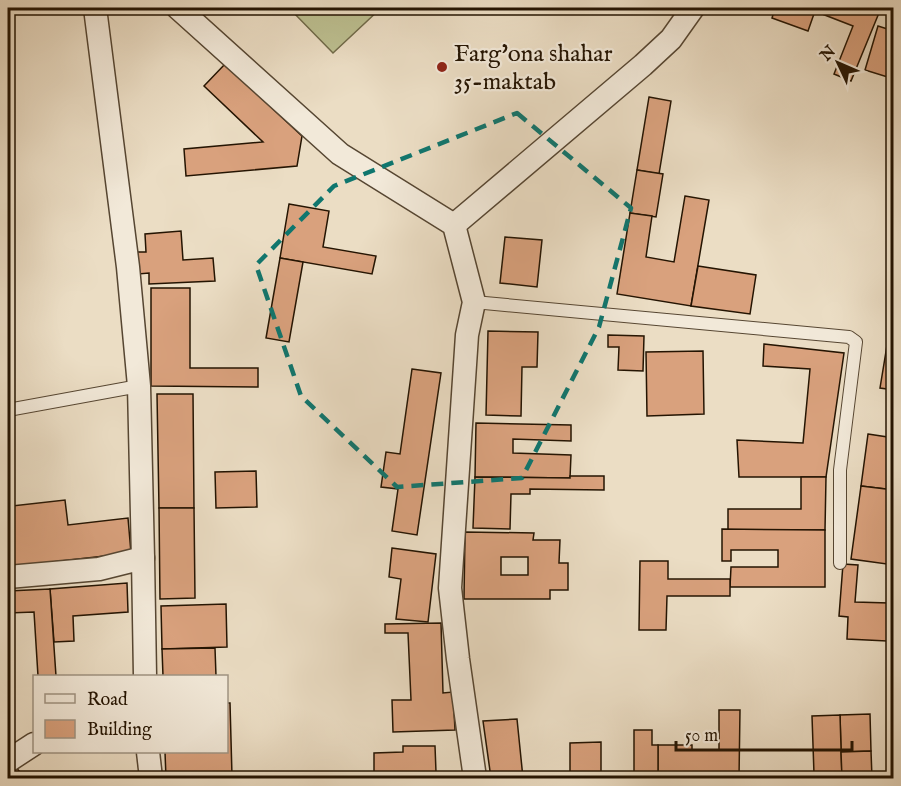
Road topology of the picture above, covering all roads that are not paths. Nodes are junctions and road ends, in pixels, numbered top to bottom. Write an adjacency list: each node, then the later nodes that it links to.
1 (95, 8): 6 (street)
2 (178, 8): 4 (street)
3 (693, 8): 4 (street)
4 (454, 225): 5 (street)
5 (474, 302): 9 (lane); 16 (street)
6 (139, 386): 7 (lane); 8 (street)
7 (8, 411)
8 (143, 558): 10 (street); 11 (street)
9 (840, 563)
10 (8, 577)
11 (145, 675)
12 (33, 745): 14 (street)
13 (148, 753): 15 (street)
14 (8, 761)
15 (151, 778)
16 (475, 778)

